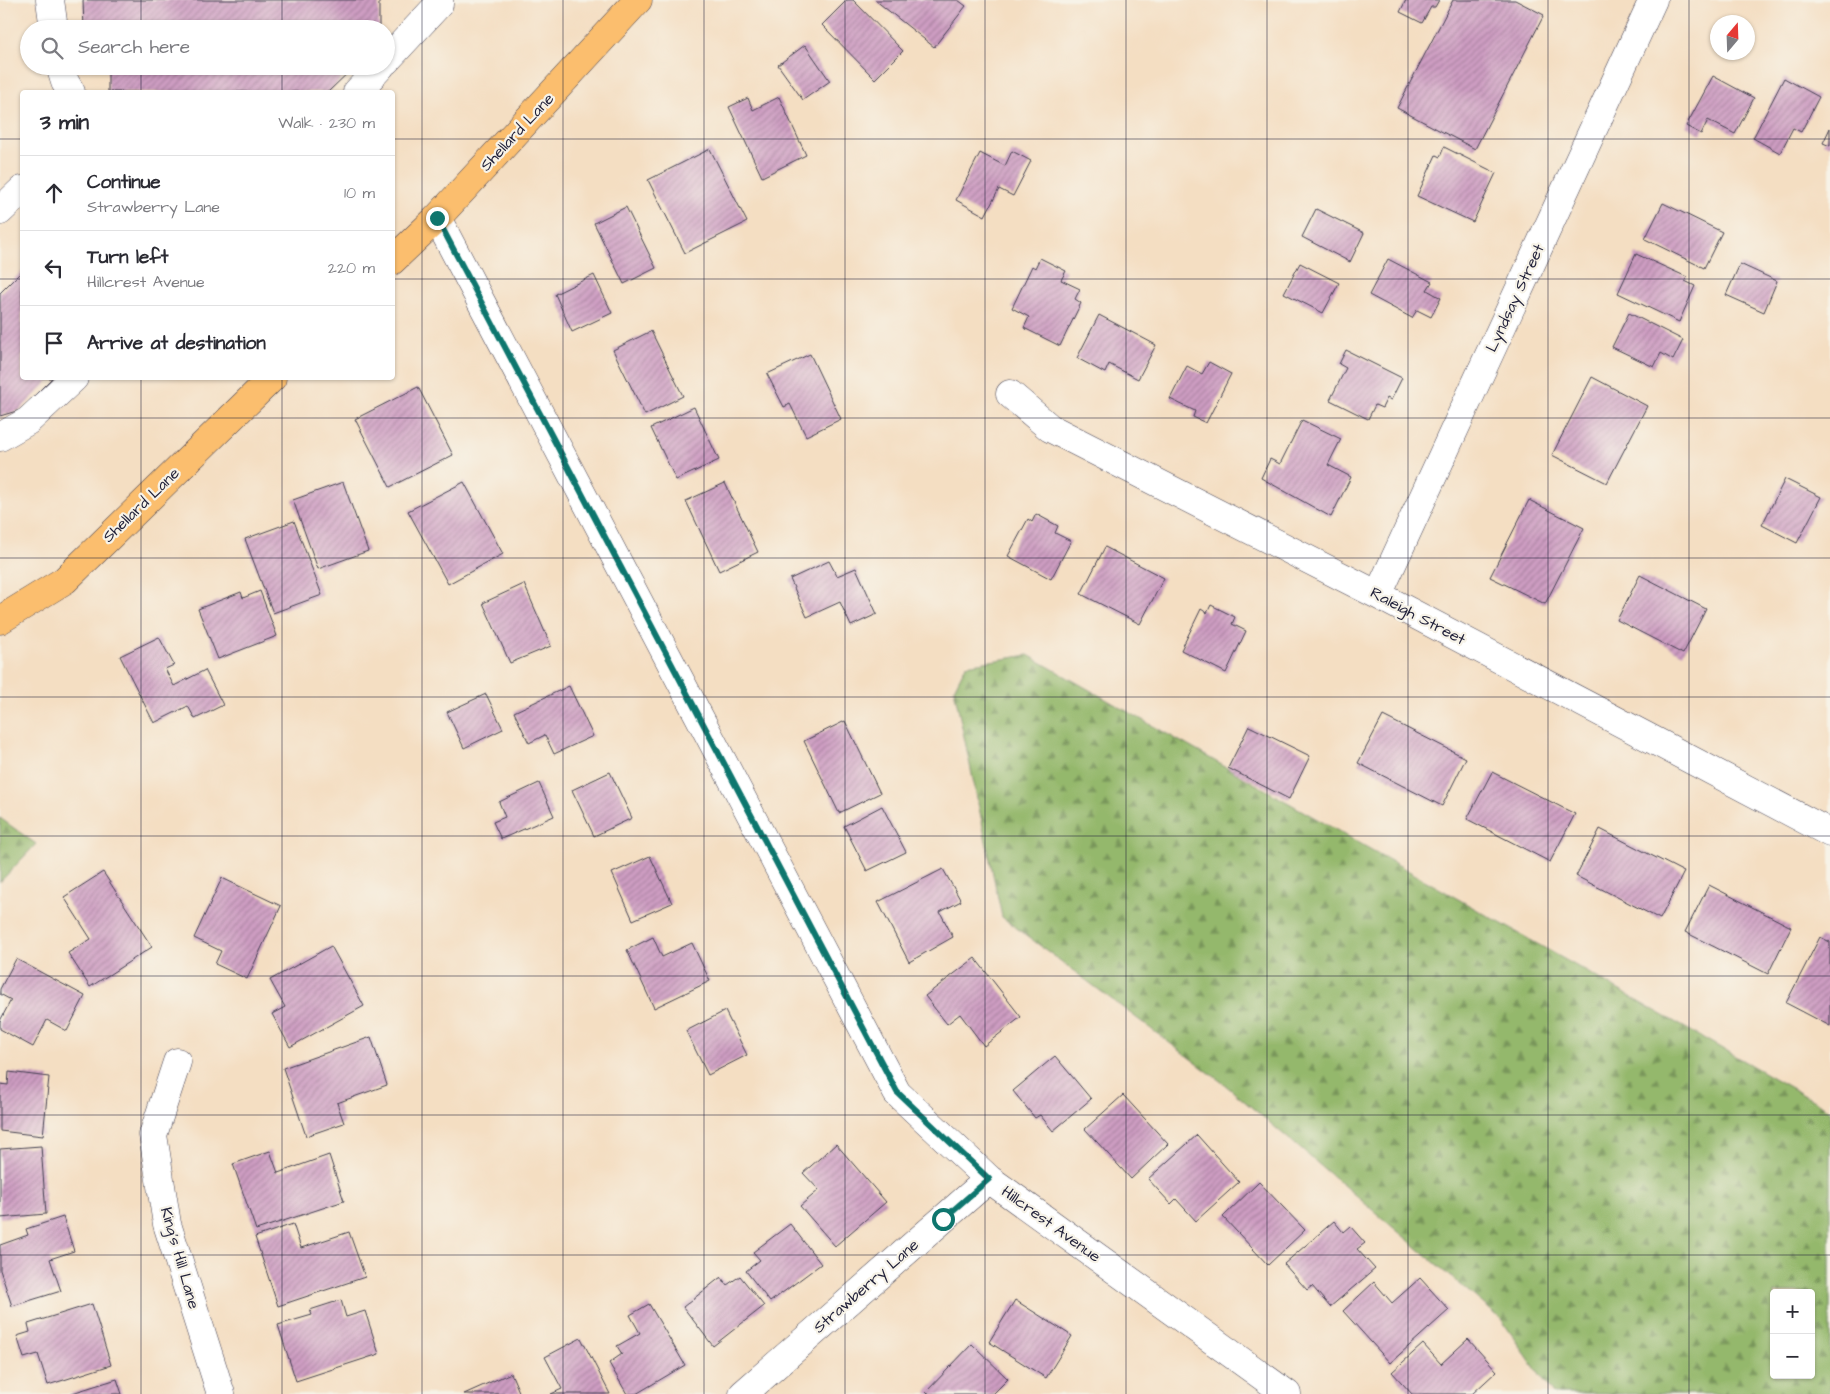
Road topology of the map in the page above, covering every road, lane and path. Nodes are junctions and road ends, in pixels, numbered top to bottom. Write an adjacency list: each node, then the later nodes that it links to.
1 (50, 0): 5 (street)
2 (439, 0): 6 (street)
3 (638, 0): 13 (main road, Shellard Lane)
4 (1653, 0): 19 (street, Lyndsay Street)
5 (53, 20)
6 (395, 51)
7 (63, 75): 9 (street)
8 (373, 75): 10 (street)
9 (70, 90)
10 (359, 90)
11 (20, 192): 12 (street)
12 (0, 211)
13 (437, 218): 14 (main road, Shellard Lane); 23 (street, Hillcrest Avenue)
14 (395, 258)
15 (72, 380): 18 (street)
16 (270, 380): 20 (main road, Shellard Lane)
17 (1010, 394): 19 (street, Raleigh Street)
18 (0, 437)
19 (1378, 595): 21 (street, Raleigh Street)
20 (0, 620)
21 (1830, 833)
22 (176, 1062): 24 (street, King's Hill Lane)
23 (989, 1179): 25 (street, Strawberry Lane); 26 (street, Hillcrest Avenue)
24 (221, 1394)
25 (743, 1394)
26 (1287, 1394)

